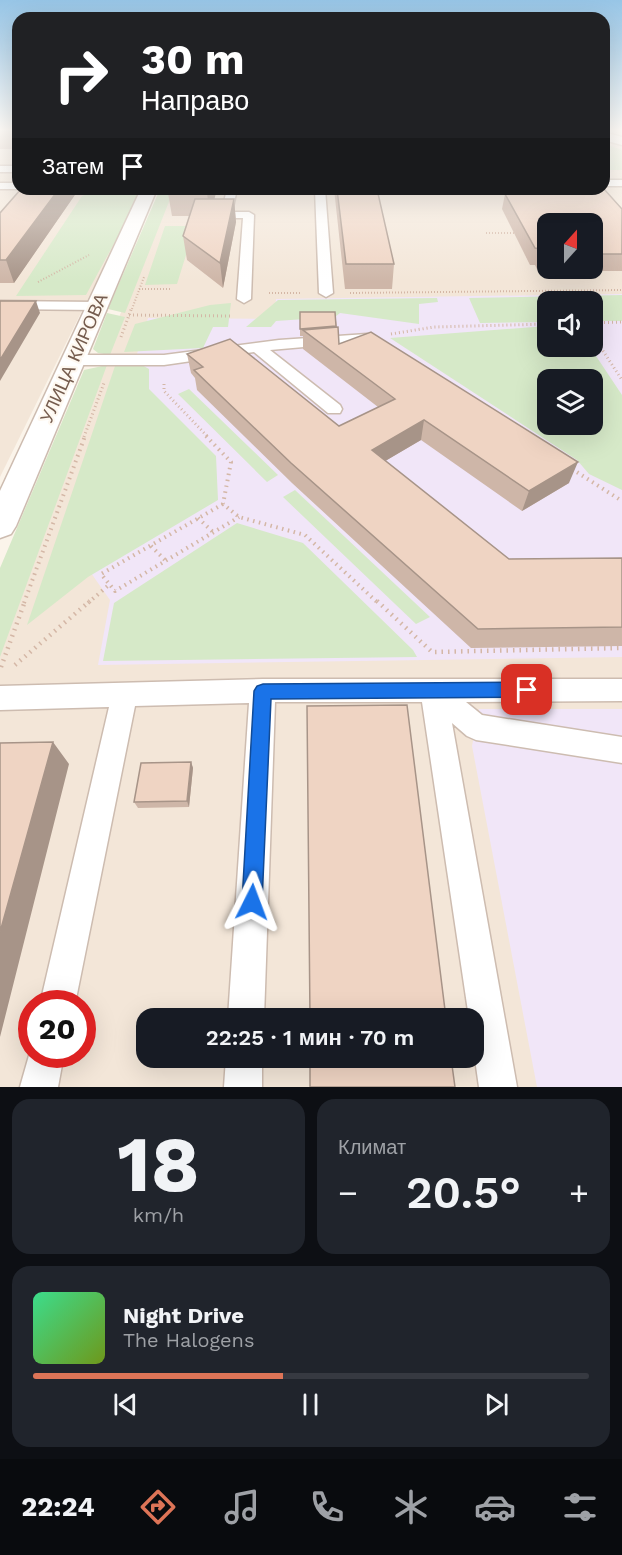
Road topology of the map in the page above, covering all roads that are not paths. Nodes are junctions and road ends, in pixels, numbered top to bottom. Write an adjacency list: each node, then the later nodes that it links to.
1 (146, 195): 7 (street, УЛИЦА КИРОВА)
2 (231, 195): 5 (lane)
3 (320, 195): 4 (lane)
4 (326, 293)
5 (244, 296)
6 (0, 305): 7 (lane)
7 (97, 306): 10 (street, УЛИЦА КИРОВА)
8 (367, 338): 9 (lane)
9 (257, 347): 10 (lane); 11 (lane)
10 (74, 360): 12 (street, УЛИЦА КИРОВА)
11 (334, 409)
12 (6, 496): 13 (street, УЛИЦА КИРОВА)
13 (0, 526)
14 (433, 690): 15 (lane); 16 (lane); 19 (lane); 26 (lane)
15 (622, 690)
16 (263, 691): 17 (lane); 21 (lane)
17 (124, 696): 18 (lane); 20 (lane)
18 (0, 698)
19 (622, 750)
20 (60, 990)
21 (247, 1008)
22 (43, 1068): 24 (lane)
23 (244, 1068): 25 (lane)
24 (39, 1087)
25 (243, 1087)
26 (498, 1087)

